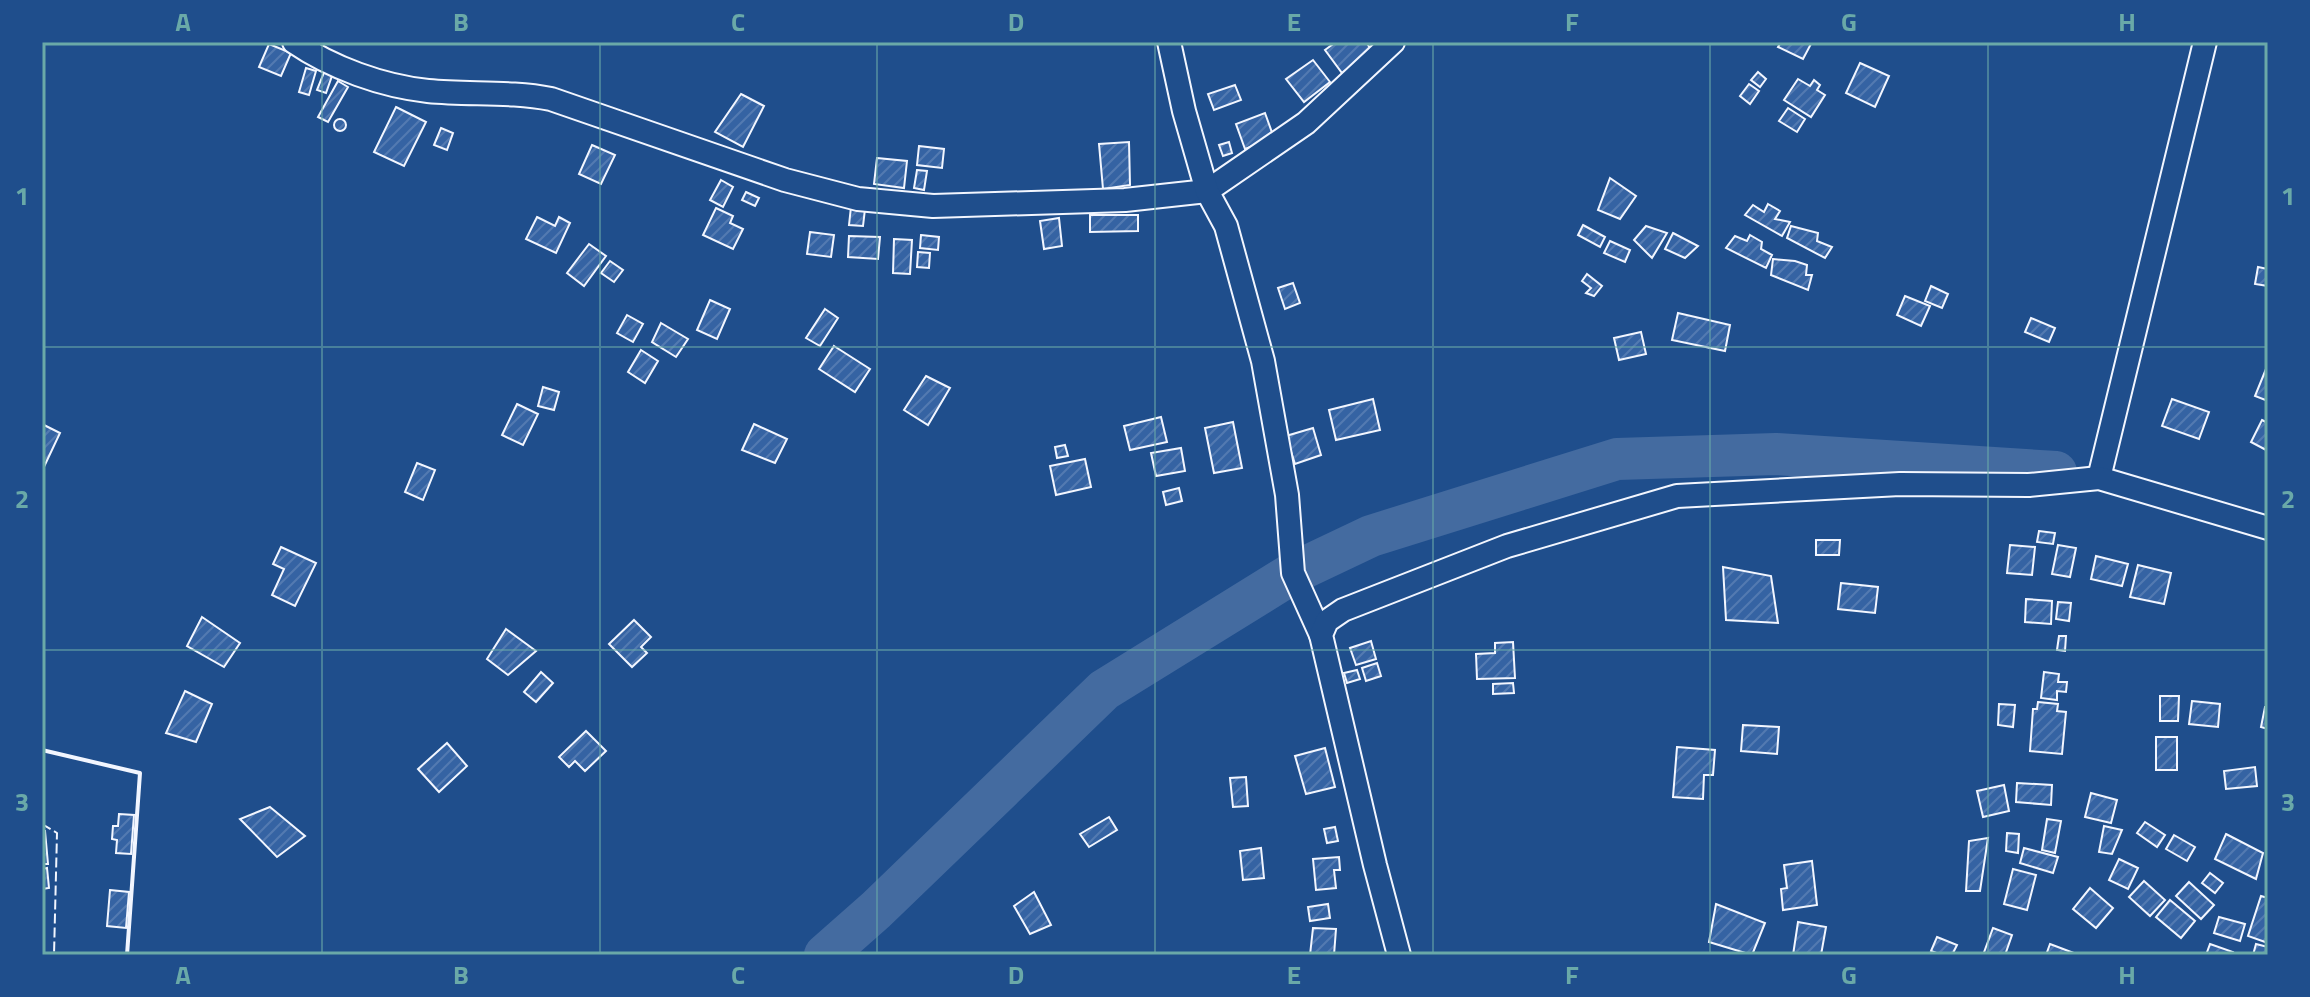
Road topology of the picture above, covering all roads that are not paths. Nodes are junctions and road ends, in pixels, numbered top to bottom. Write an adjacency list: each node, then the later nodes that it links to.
1 (294, 42): 5 (street)
2 (1169, 42): 5 (street)
3 (1393, 42): 5 (street)
4 (2205, 42): 6 (street)
5 (1207, 191): 8 (street)
6 (2099, 478): 7 (street); 8 (street)
7 (2268, 528)
8 (1321, 635): 9 (street)
9 (1399, 955)

